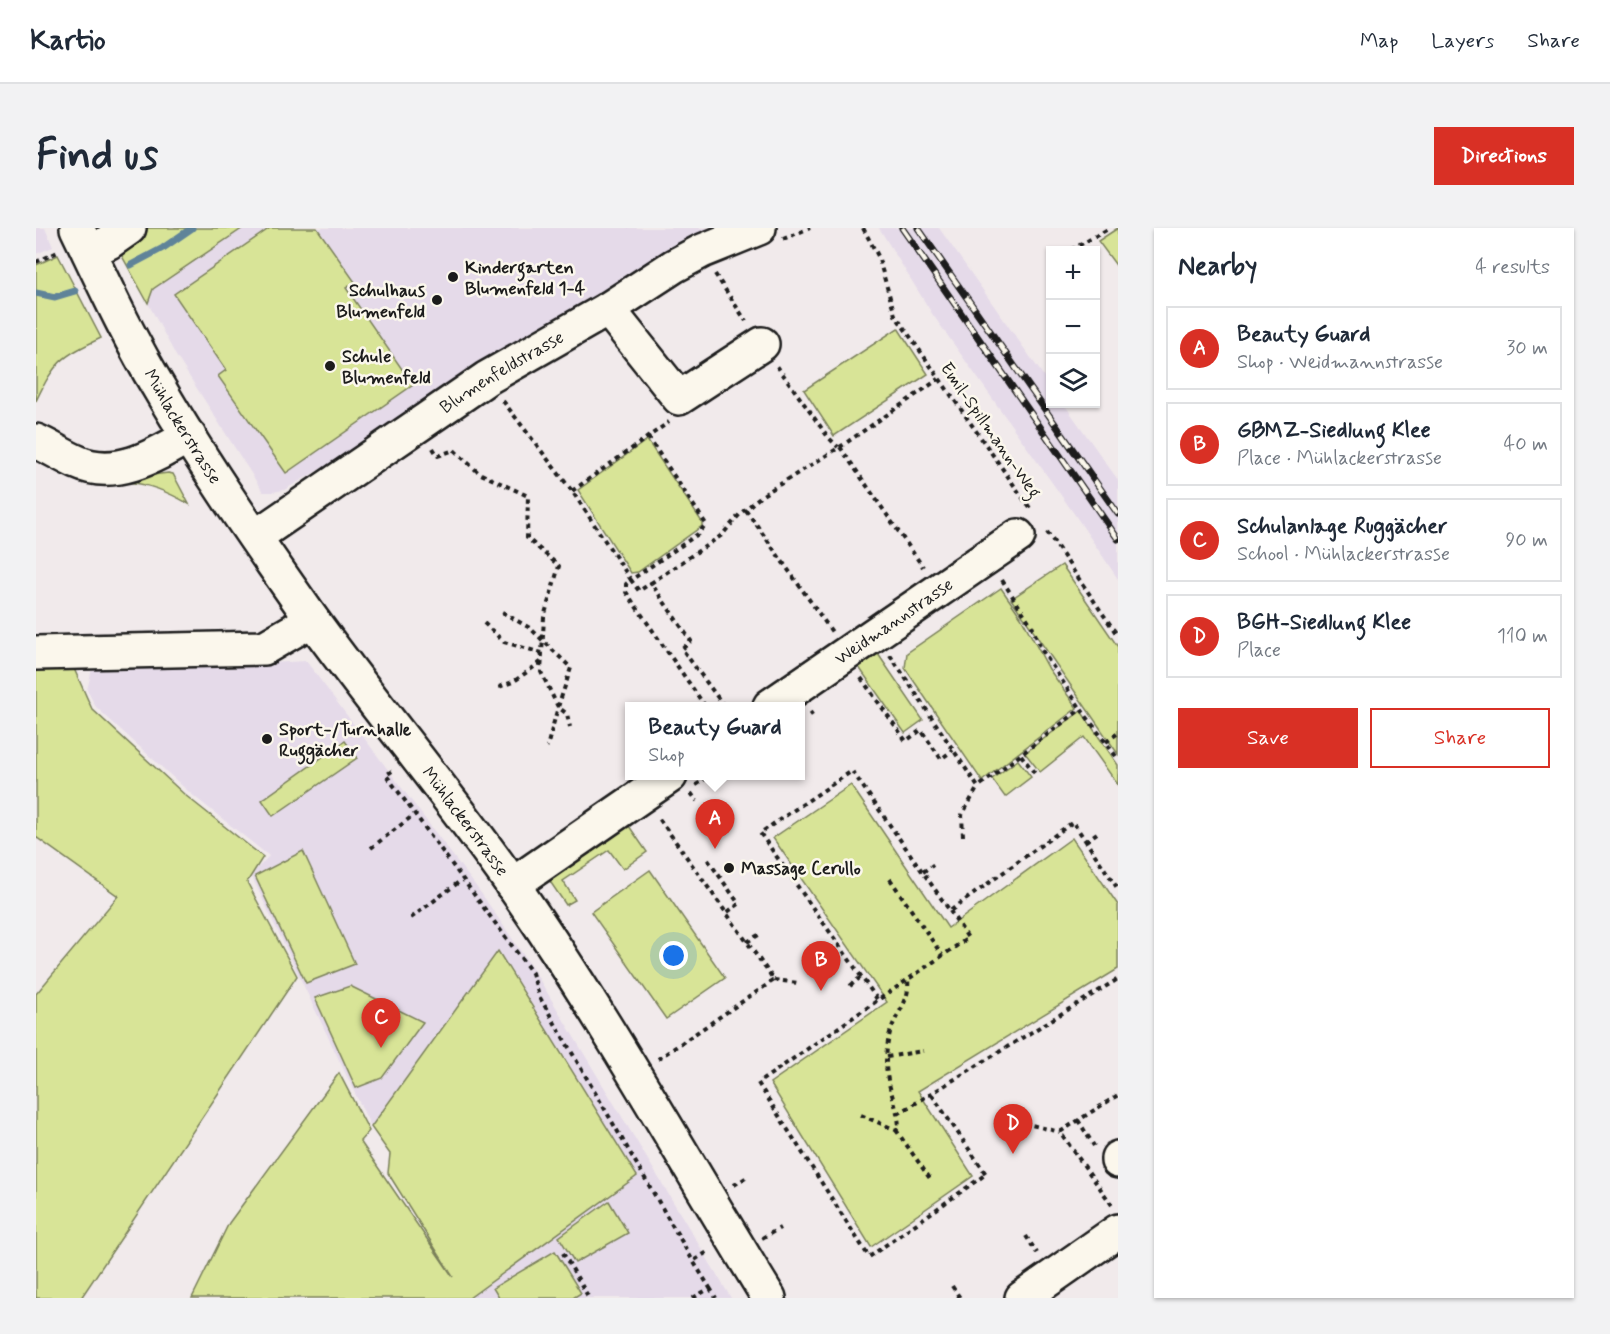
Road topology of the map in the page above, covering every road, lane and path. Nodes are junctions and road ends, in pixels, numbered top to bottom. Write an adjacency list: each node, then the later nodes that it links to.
1 (129, 228): 5 (street)
2 (759, 228): 9 (street, Blumenfeldstrasse)
3 (863, 228): 12 (path, Emil-Spillmann-Weg)
4 (1110, 228): 6 (path)
5 (77, 243): 7 (path); 15 (street, Mühlackerstrasse)
6 (1078, 246)
7 (36, 262)
8 (717, 278): 10 (path)
9 (608, 309): 11 (street, Blumenfeldstrasse); 13 (street)
10 (762, 344): 13 (street); 18 (path)
11 (487, 378): 14 (street, Blumenfeldstrasse); 19 (path)
12 (939, 379): 18 (path); 21 (path, Emil-Spillmann-Weg)
13 (679, 398): 16 (path)
14 (418, 425): 22 (street, Blumenfeldstrasse); 32 (path)
15 (189, 436): 17 (street); 22 (street, Mühlackerstrasse)
16 (648, 437): 19 (path); 24 (path)
17 (36, 441)
18 (839, 447): 20 (path); 26 (path)
19 (572, 490): 24 (path)
20 (746, 510): 25 (path); 36 (path)
21 (1034, 529): 23 (street, Weidmannstrasse); 31 (path, Emil-Spillmann-Weg)
22 (255, 537): 28 (street, Mühlackerstrasse)
23 (986, 557): 26 (street, Weidmannstrasse); 42 (path)
24 (631, 580): 25 (path); 38 (path)
25 (651, 583): 39 (path)
26 (939, 590): 30 (street, Weidmannstrasse)
27 (502, 612): 32 (path)
28 (312, 620): 33 (street); 65 (street, Mühlackerstrasse)
29 (484, 623): 34 (path)
30 (876, 634): 36 (street, Weidmannstrasse); 47 (path)
31 (1118, 636)
32 (542, 640): 34 (path); 41 (path)
33 (36, 653)
34 (542, 653): 35 (path)
35 (541, 662): 37 (path); 41 (path)
36 (853, 663): 40 (street, Weidmannstrasse); 47 (path)
37 (499, 687)
38 (702, 702)
39 (721, 702)
40 (778, 702)
41 (558, 707): 43 (path); 46 (path)
42 (1082, 709): 45 (path); 48 (path)
43 (570, 727)
44 (1118, 733): 45 (path)
45 (1106, 742): 49 (path)
46 (547, 747)
47 (953, 750): 53 (path)
48 (1021, 755): 51 (path); 53 (path)
49 (1118, 759)
50 (398, 766): 55 (path)
51 (1036, 775)
52 (664, 780): 54 (street)
53 (978, 787): 57 (path)
54 (642, 795): 65 (street); 68 (path)
55 (415, 814): 59 (path); 63 (path)
56 (1097, 833): 58 (path)
57 (963, 836)
58 (1086, 841): 66 (path); 67 (path)
59 (371, 848)
60 (708, 860): 68 (path)
61 (933, 865): 62 (path)
62 (923, 872): 67 (path); 73 (path)
63 (463, 879): 69 (path); 101 (path)
64 (890, 879): 72 (path)
65 (512, 885): 107 (street, Mühlackerstrasse)
66 (1118, 889)
67 (950, 910): 72 (path)
68 (726, 913): 71 (path)
69 (411, 918)
70 (760, 934): 71 (path)
71 (747, 942): 75 (path)
72 (942, 956): 76 (path)
73 (861, 977): 78 (path); 79 (path)
74 (1118, 979): 83 (path)
75 (774, 980): 77 (path); 82 (path)
76 (908, 980): 79 (path); 81 (path)
77 (799, 983)
78 (850, 986)
79 (877, 999): 83 (path)
80 (923, 1051): 81 (path)
81 (887, 1057): 85 (path)
82 (652, 1063)
83 (932, 1095): 85 (path)
84 (1118, 1095): 87 (path)
85 (898, 1114): 89 (path)
86 (861, 1115): 89 (path)
87 (1078, 1120): 90 (path); 91 (path)
88 (1015, 1121): 90 (path)
89 (896, 1130): 93 (path)
90 (1060, 1132): 95 (path)
91 (1112, 1158)
92 (749, 1176): 94 (path)
93 (931, 1180)
94 (729, 1188)
95 (1118, 1212)
96 (780, 1228): 98 (path)
97 (1118, 1231): 109 (street)
98 (760, 1239)
99 (714, 1248): 101 (path)
100 (563, 1253): 104 (path)
101 (693, 1261): 103 (path)
102 (952, 1286): 108 (path)
103 (710, 1288): 105 (path); 106 (path)
104 (590, 1298)
105 (693, 1298)
106 (716, 1298)
107 (769, 1298)
108 (960, 1298)
109 (1022, 1298)

